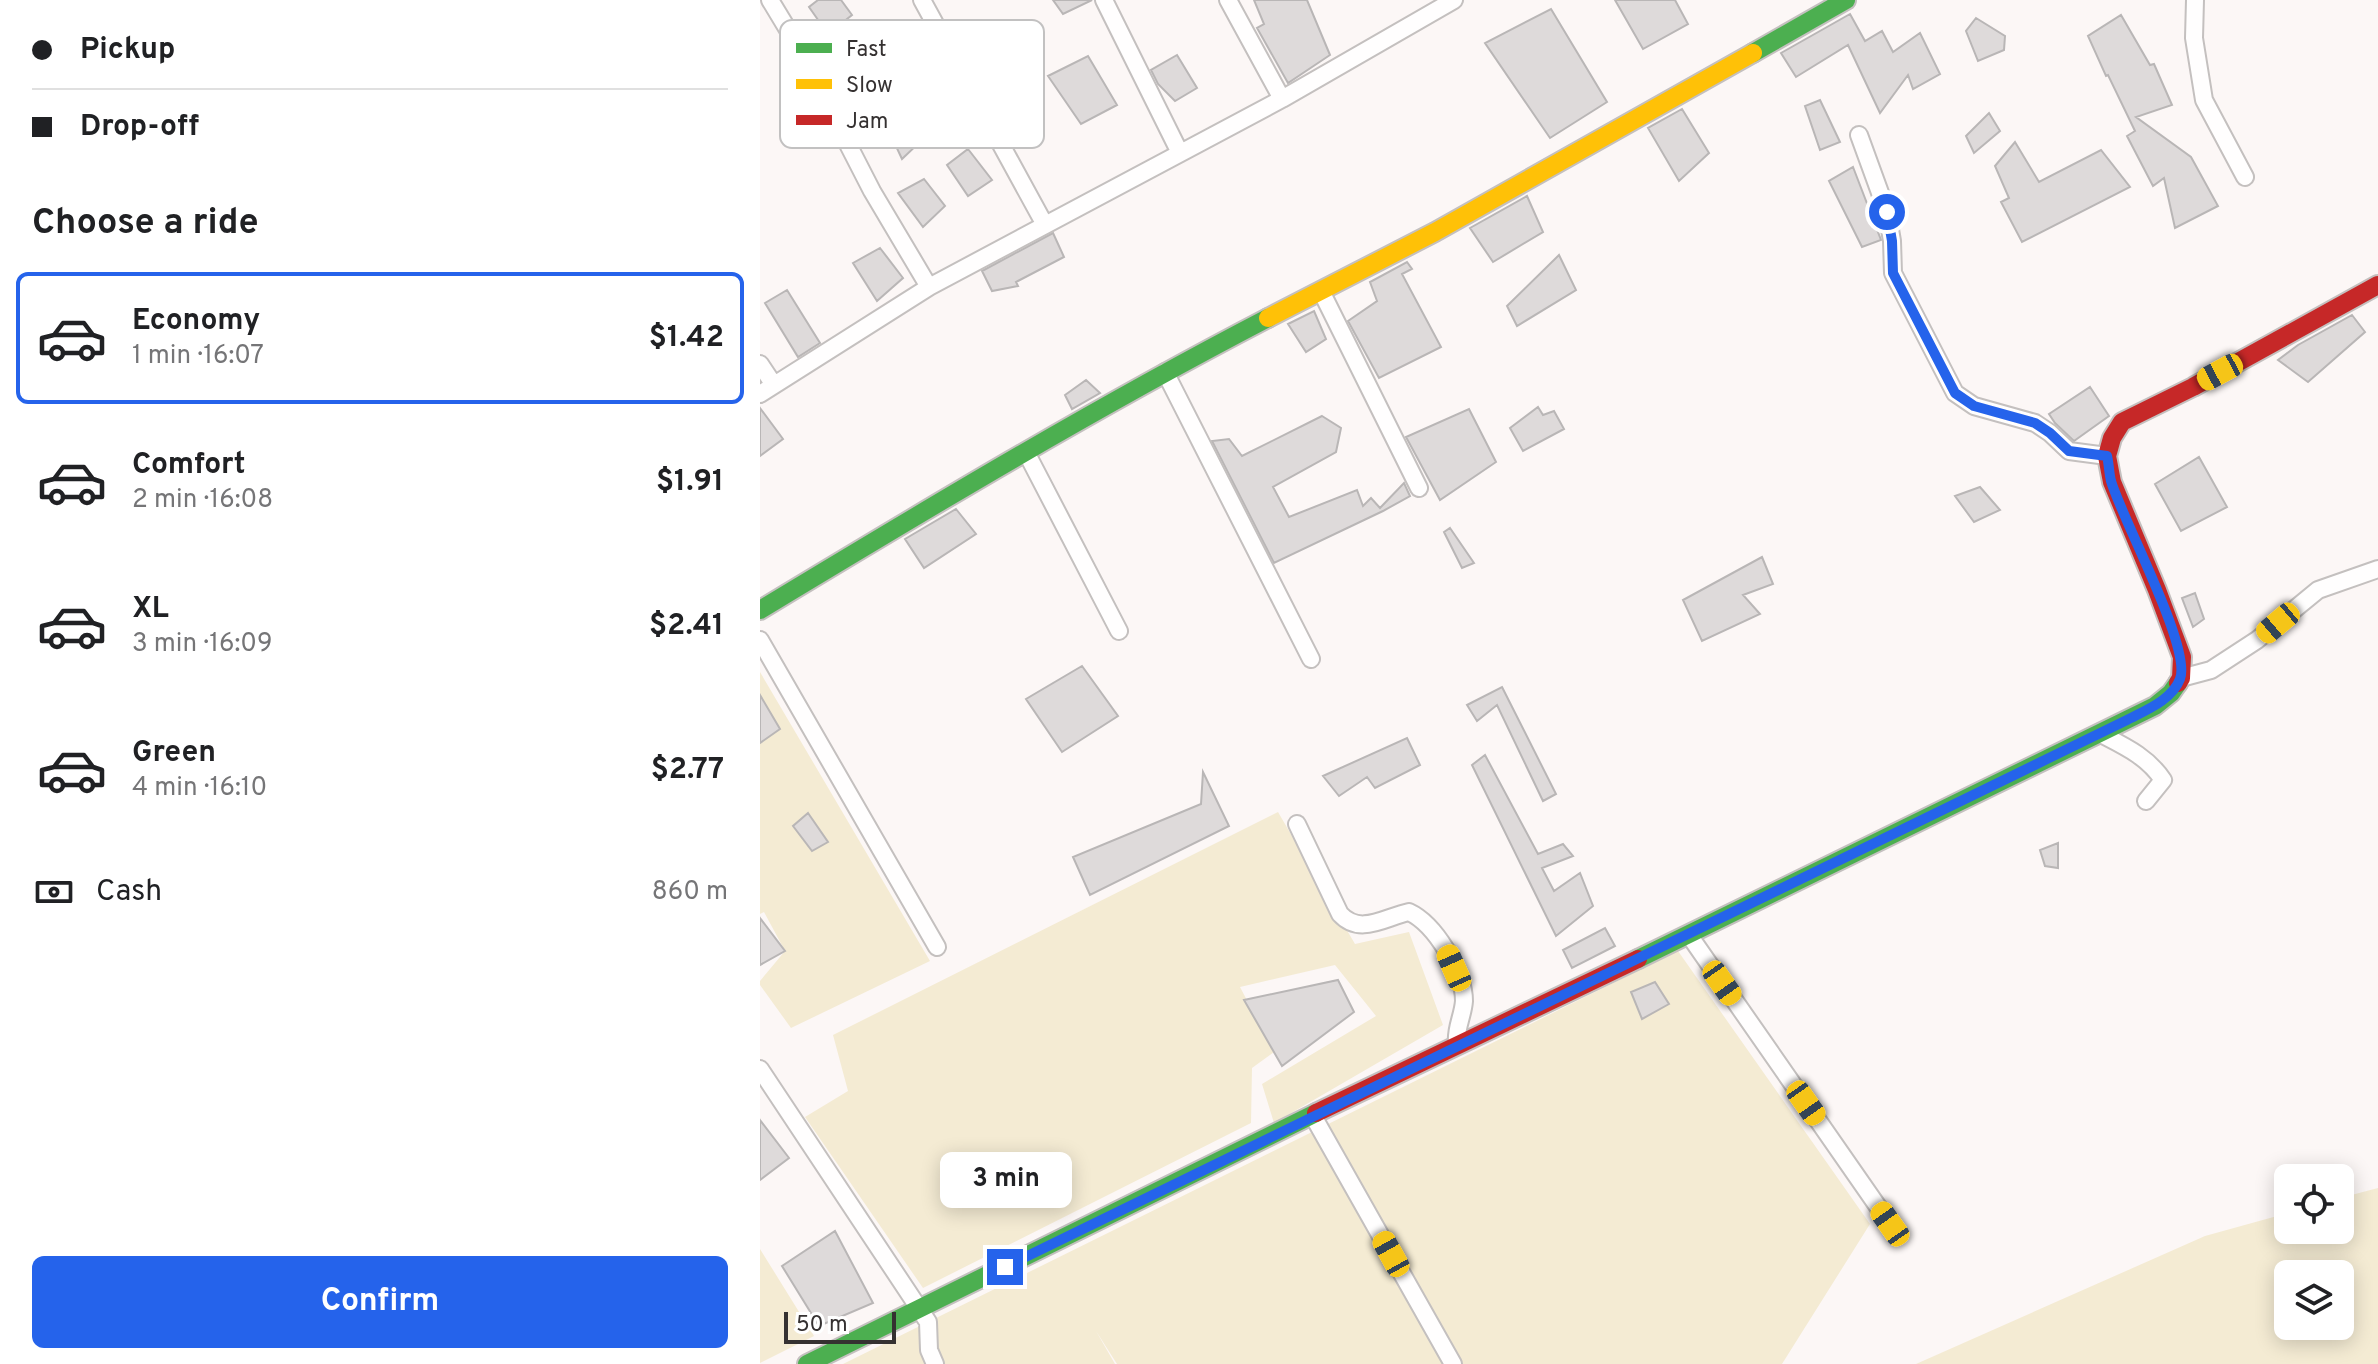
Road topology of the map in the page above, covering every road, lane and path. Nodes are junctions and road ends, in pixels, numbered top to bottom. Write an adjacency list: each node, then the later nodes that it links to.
1 (770, 0): 8 (street)
2 (922, 0): 9 (street)
3 (1104, 0): 14 (street)
4 (1228, 0): 10 (street)
5 (1454, 0): 10 (street)
6 (1846, 0): 19 (street)
7 (2195, 0): 15 (street)
8 (782, 20)
9 (933, 20)
10 (1282, 99): 14 (street)
11 (1859, 135): 24 (street)
12 (850, 148): 18 (street)
13 (1003, 148): 16 (street)
14 (1180, 153): 16 (street)
15 (2245, 177)
16 (1045, 225): 18 (street)
17 (2378, 285): 24 (street)
18 (929, 287): 22 (street)
19 (1322, 293): 21 (street); 25 (street)
20 (760, 364): 22 (street)
21 (1165, 372): 23 (street); 30 (street)
22 (767, 389)
23 (1026, 452): 27 (street); 28 (street)
24 (2107, 456): 31 (street)
25 (1419, 488)
26 (2378, 569): 31 (street)
27 (760, 610)
28 (1119, 631)
29 (760, 640): 36 (street)
30 (1311, 659)
31 (2181, 678): 32 (street)
32 (2099, 733): 33 (street); 35 (street)
33 (2146, 801)
34 (1297, 824): 37 (street)
35 (1689, 935): 37 (street); 40 (street)
36 (937, 947)
37 (1457, 1044): 39 (street)
38 (760, 1069): 41 (street)
39 (1313, 1116): 41 (street); 44 (street)
40 (1890, 1224)
41 (919, 1309): 42 (street); 43 (street)
42 (807, 1364)
43 (935, 1364)
44 (1453, 1364)

